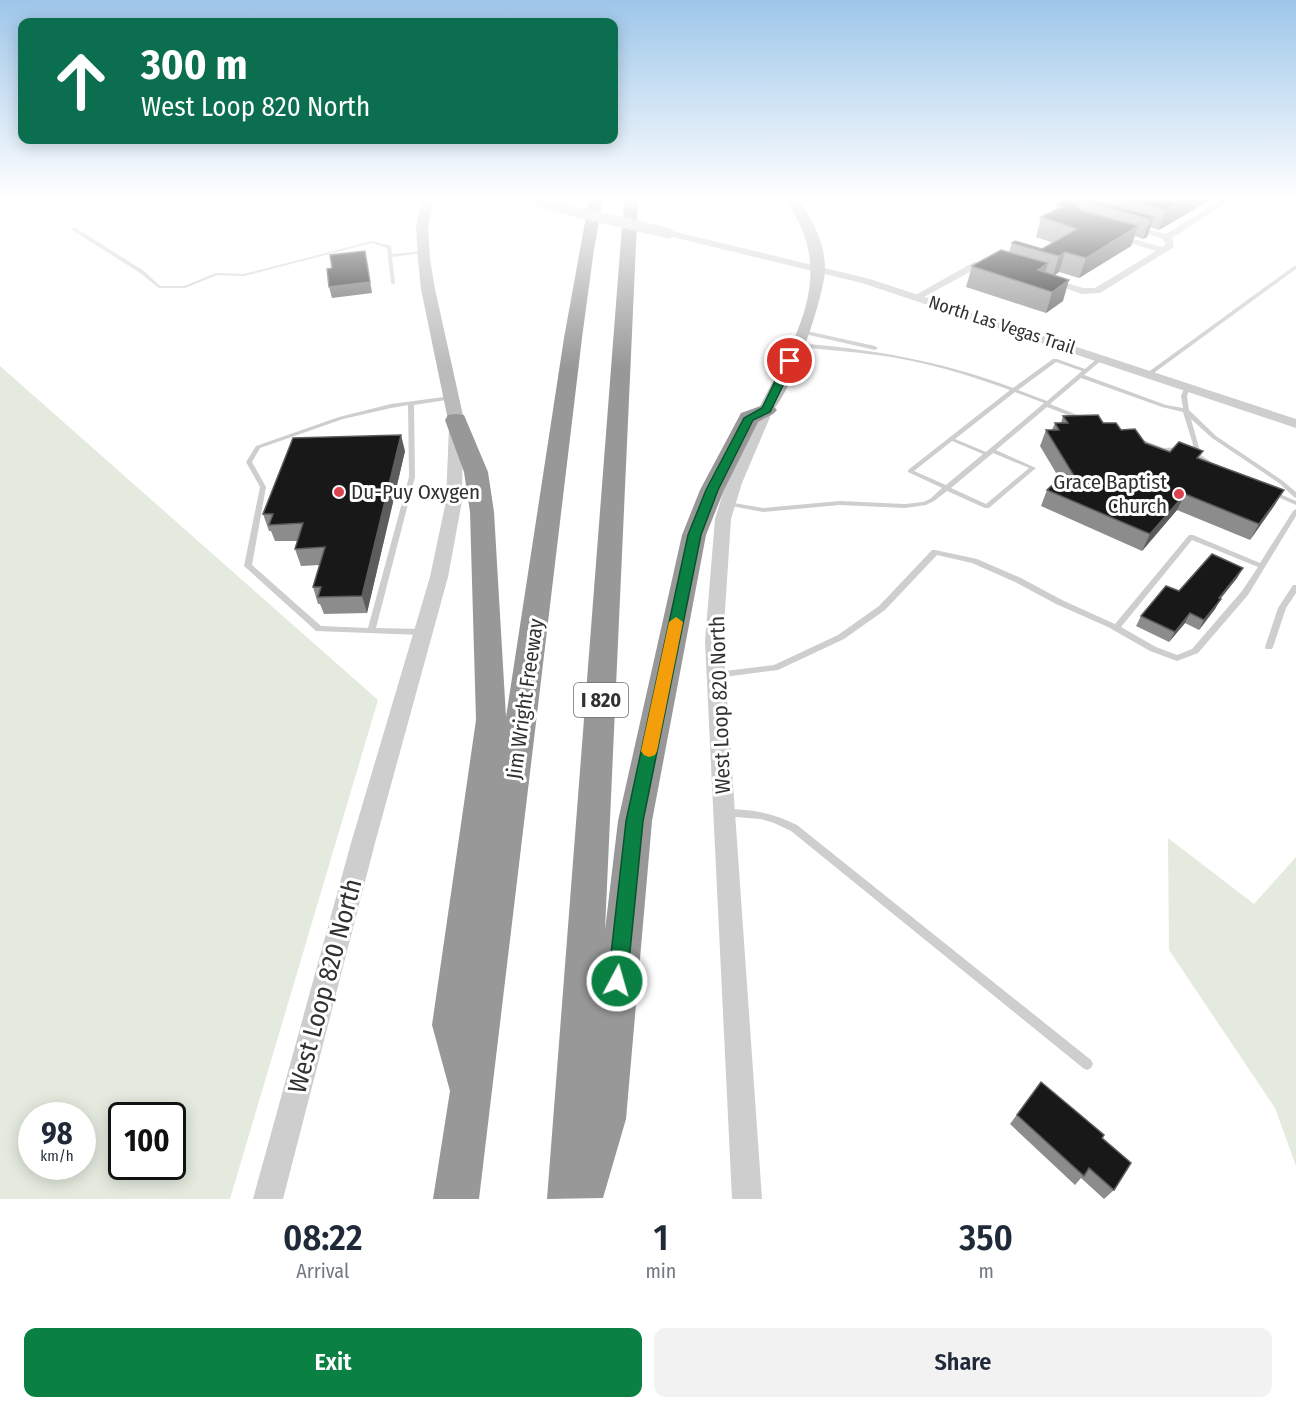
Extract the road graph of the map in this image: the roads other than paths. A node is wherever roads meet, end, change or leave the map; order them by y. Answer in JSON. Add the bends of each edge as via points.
{"nodes":[{"id":1,"x":117,"y":256,"type":"edge"},
{"id":2,"x":318,"y":256,"type":"edge"},
{"id":3,"x":390,"y":256,"type":"edge"},
{"id":4,"x":424,"y":256,"type":"edge"},
{"id":5,"x":585,"y":256,"type":"edge"},
{"id":6,"x":629,"y":256,"type":"edge"},
{"id":7,"x":767,"y":256,"type":"edge"},
{"id":8,"x":816,"y":256,"type":"edge"},
{"id":9,"x":1153,"y":256,"type":"edge"},
{"id":10,"x":1001,"y":266,"type":"edge"},
{"id":11,"x":819,"y":268,"type":"junction"},
{"id":12,"x":1295,"y":269,"type":"edge"},
{"id":13,"x":1043,"y":279,"type":"edge"},
{"id":14,"x":393,"y":283,"type":"dead end"},
{"id":15,"x":917,"y":297,"type":"junction"},
{"id":16,"x":799,"y":339,"type":"junction"},
{"id":17,"x":888,"y":353,"type":"junction"},
{"id":18,"x":1101,"y":358,"type":"junction"},
{"id":19,"x":1086,"y":371,"type":"junction"},
{"id":20,"x":1149,"y":374,"type":"junction"},
{"id":21,"x":1080,"y":376,"type":"junction"},
{"id":22,"x":1187,"y":387,"type":"junction"},
{"id":23,"x":1014,"y":390,"type":"junction"},
{"id":24,"x":411,"y":403,"type":"junction"},
{"id":25,"x":1047,"y":404,"type":"junction"},
{"id":26,"x":453,"y":409,"type":"junction"},
{"id":27,"x":766,"y":410,"type":"junction"},
{"id":28,"x":1186,"y":411,"type":"junction"},
{"id":29,"x":1089,"y":421,"type":"edge"},
{"id":30,"x":1296,"y":424,"type":"edge"},
{"id":31,"x":1131,"y":437,"type":"edge"},
{"id":32,"x":951,"y":439,"type":"junction"},
{"id":33,"x":277,"y":440,"type":"junction"},
{"id":34,"x":299,"y":441,"type":"edge"},
{"id":35,"x":400,"y":441,"type":"edge"},
{"id":36,"x":411,"y":441,"type":"junction"},
{"id":37,"x":989,"y":452,"type":"junction"},
{"id":38,"x":1199,"y":454,"type":"junction"},
{"id":39,"x":1218,"y":469,"type":"edge"},
{"id":40,"x":946,"y":488,"type":"junction"},
{"id":41,"x":1267,"y":490,"type":"edge"},
{"id":42,"x":1296,"y":496,"type":"edge"},
{"id":43,"x":1296,"y":503,"type":"edge"},
{"id":44,"x":728,"y":504,"type":"junction"},
{"id":45,"x":1296,"y":511,"type":"edge"},
{"id":46,"x":1262,"y":566,"type":"junction"},
{"id":47,"x":1296,"y":587,"type":"edge"},
{"id":48,"x":1116,"y":628,"type":"junction"},
{"id":49,"x":371,"y":630,"type":"junction"},
{"id":50,"x":423,"y":632,"type":"junction"},
{"id":51,"x":1269,"y":647,"type":"dead end"},
{"id":52,"x":716,"y":675,"type":"junction"},
{"id":53,"x":724,"y":813,"type":"junction"},
{"id":54,"x":1087,"y":1064,"type":"dead end"},
{"id":55,"x":472,"y":1098,"type":"junction"},
{"id":56,"x":268,"y":1199,"type":"edge"},
{"id":57,"x":456,"y":1199,"type":"edge"},
{"id":58,"x":570,"y":1199,"type":"edge"},
{"id":59,"x":580,"y":1199,"type":"edge"},
{"id":60,"x":747,"y":1199,"type":"edge"}],
"edges":[{"from":1,"to":2,"type":"lane","via":[[159,287],[170,289],[194,285],[216,274],[244,275]]},
{"from":3,"to":14,"type":"lane"},
{"from":4,"to":26,"type":"main road"},
{"from":5,"to":55,"type":"highway","name":"Jim Wright Freeway"},
{"from":6,"to":58,"type":"highway","number":"I 820"},
{"from":7,"to":11,"type":"street","name":"North Las Vegas Trail","bridge":true},
{"from":8,"to":11,"type":"main road","name":"West Loop 820 North"},
{"from":9,"to":13,"type":"street","via":[[1097,291],[1082,291]]},
{"from":10,"to":15,"type":"street","via":[[977,264]]},
{"from":11,"to":15,"type":"street","name":"North Las Vegas Trail"},
{"from":11,"to":16,"type":"main road","name":"West Loop 820 North","via":[[814,304]]},
{"from":12,"to":20,"type":"lane"},
{"from":15,"to":18,"type":"street","name":"North Las Vegas Trail"},
{"from":16,"to":17,"type":"lane"},
{"from":16,"to":17,"type":"lane"},
{"from":16,"to":27,"type":"main road","name":"West Loop 820 North"},
{"from":17,"to":23,"type":"lane","via":[[963,370]]},
{"from":18,"to":19,"type":"lane"},
{"from":18,"to":20,"type":"street","name":"North Las Vegas Trail"},
{"from":19,"to":21,"type":"lane"},
{"from":19,"to":23,"type":"lane","via":[[1054,360]]},
{"from":20,"to":22,"type":"street","name":"North Las Vegas Trail"},
{"from":21,"to":25,"type":"lane"},
{"from":21,"to":28,"type":"lane"},
{"from":22,"to":28,"type":"lane"},
{"from":22,"to":30,"type":"street","name":"North Las Vegas Trail"},
{"from":23,"to":25,"type":"lane"},
{"from":23,"to":32,"type":"lane"},
{"from":24,"to":26,"type":"lane"},
{"from":24,"to":33,"type":"lane","via":[[341,418]]},
{"from":24,"to":36,"type":"lane"},
{"from":25,"to":29,"type":"lane"},
{"from":25,"to":37,"type":"lane"},
{"from":26,"to":50,"type":"street","name":"West Loop 820 North","via":[[454,501]]},
{"from":26,"to":55,"type":"highway","via":[[476,472],[482,512],[491,720],[452,1025]]},
{"from":27,"to":44,"type":"street","name":"West Loop 820 North"},
{"from":27,"to":59,"type":"highway","via":[[749,418],[694,535],[635,821],[604,1119]]},
{"from":28,"to":38,"type":"lane"},
{"from":28,"to":42,"type":"lane","via":[[1214,437]]},
{"from":31,"to":38,"type":"lane","via":[[1163,450],[1185,449]]},
{"from":32,"to":37,"type":"lane"},
{"from":32,"to":40,"type":"lane","via":[[910,471]]},
{"from":33,"to":34,"type":"lane"},
{"from":33,"to":49,"type":"lane","via":[[258,447],[249,462],[263,487],[248,566],[319,629]]},
{"from":35,"to":36,"type":"lane"},
{"from":36,"to":49,"type":"lane","via":[[412,477]]},
{"from":37,"to":40,"type":"lane"},
{"from":37,"to":40,"type":"lane","via":[[1033,468],[987,507]]},
{"from":38,"to":39,"type":"lane"},
{"from":40,"to":44,"type":"lane","via":[[932,500],[916,505],[840,503],[763,510]]},
{"from":41,"to":43,"type":"lane"},
{"from":44,"to":52,"type":"street","name":"West Loop 820 North","via":[[723,519],[714,641]]},
{"from":45,"to":46,"type":"lane"},
{"from":46,"to":48,"type":"lane","via":[[1191,537]]},
{"from":46,"to":48,"type":"lane","via":[[1245,593],[1195,651],[1177,658]]},
{"from":47,"to":51,"type":"lane","via":[[1282,608]]},
{"from":48,"to":52,"type":"lane","via":[[974,561],[935,552],[882,608],[840,637],[775,668]]},
{"from":49,"to":50,"type":"lane"},
{"from":50,"to":56,"type":"street","name":"West Loop 820 North"},
{"from":52,"to":53,"type":"street","name":"West Loop 820 North"},
{"from":53,"to":54,"type":"lane","via":[[760,814],[794,828]]},
{"from":53,"to":60,"type":"street","name":"West Loop 820 North"},
{"from":55,"to":57,"type":"highway","name":"Jim Wright Freeway"}]}
